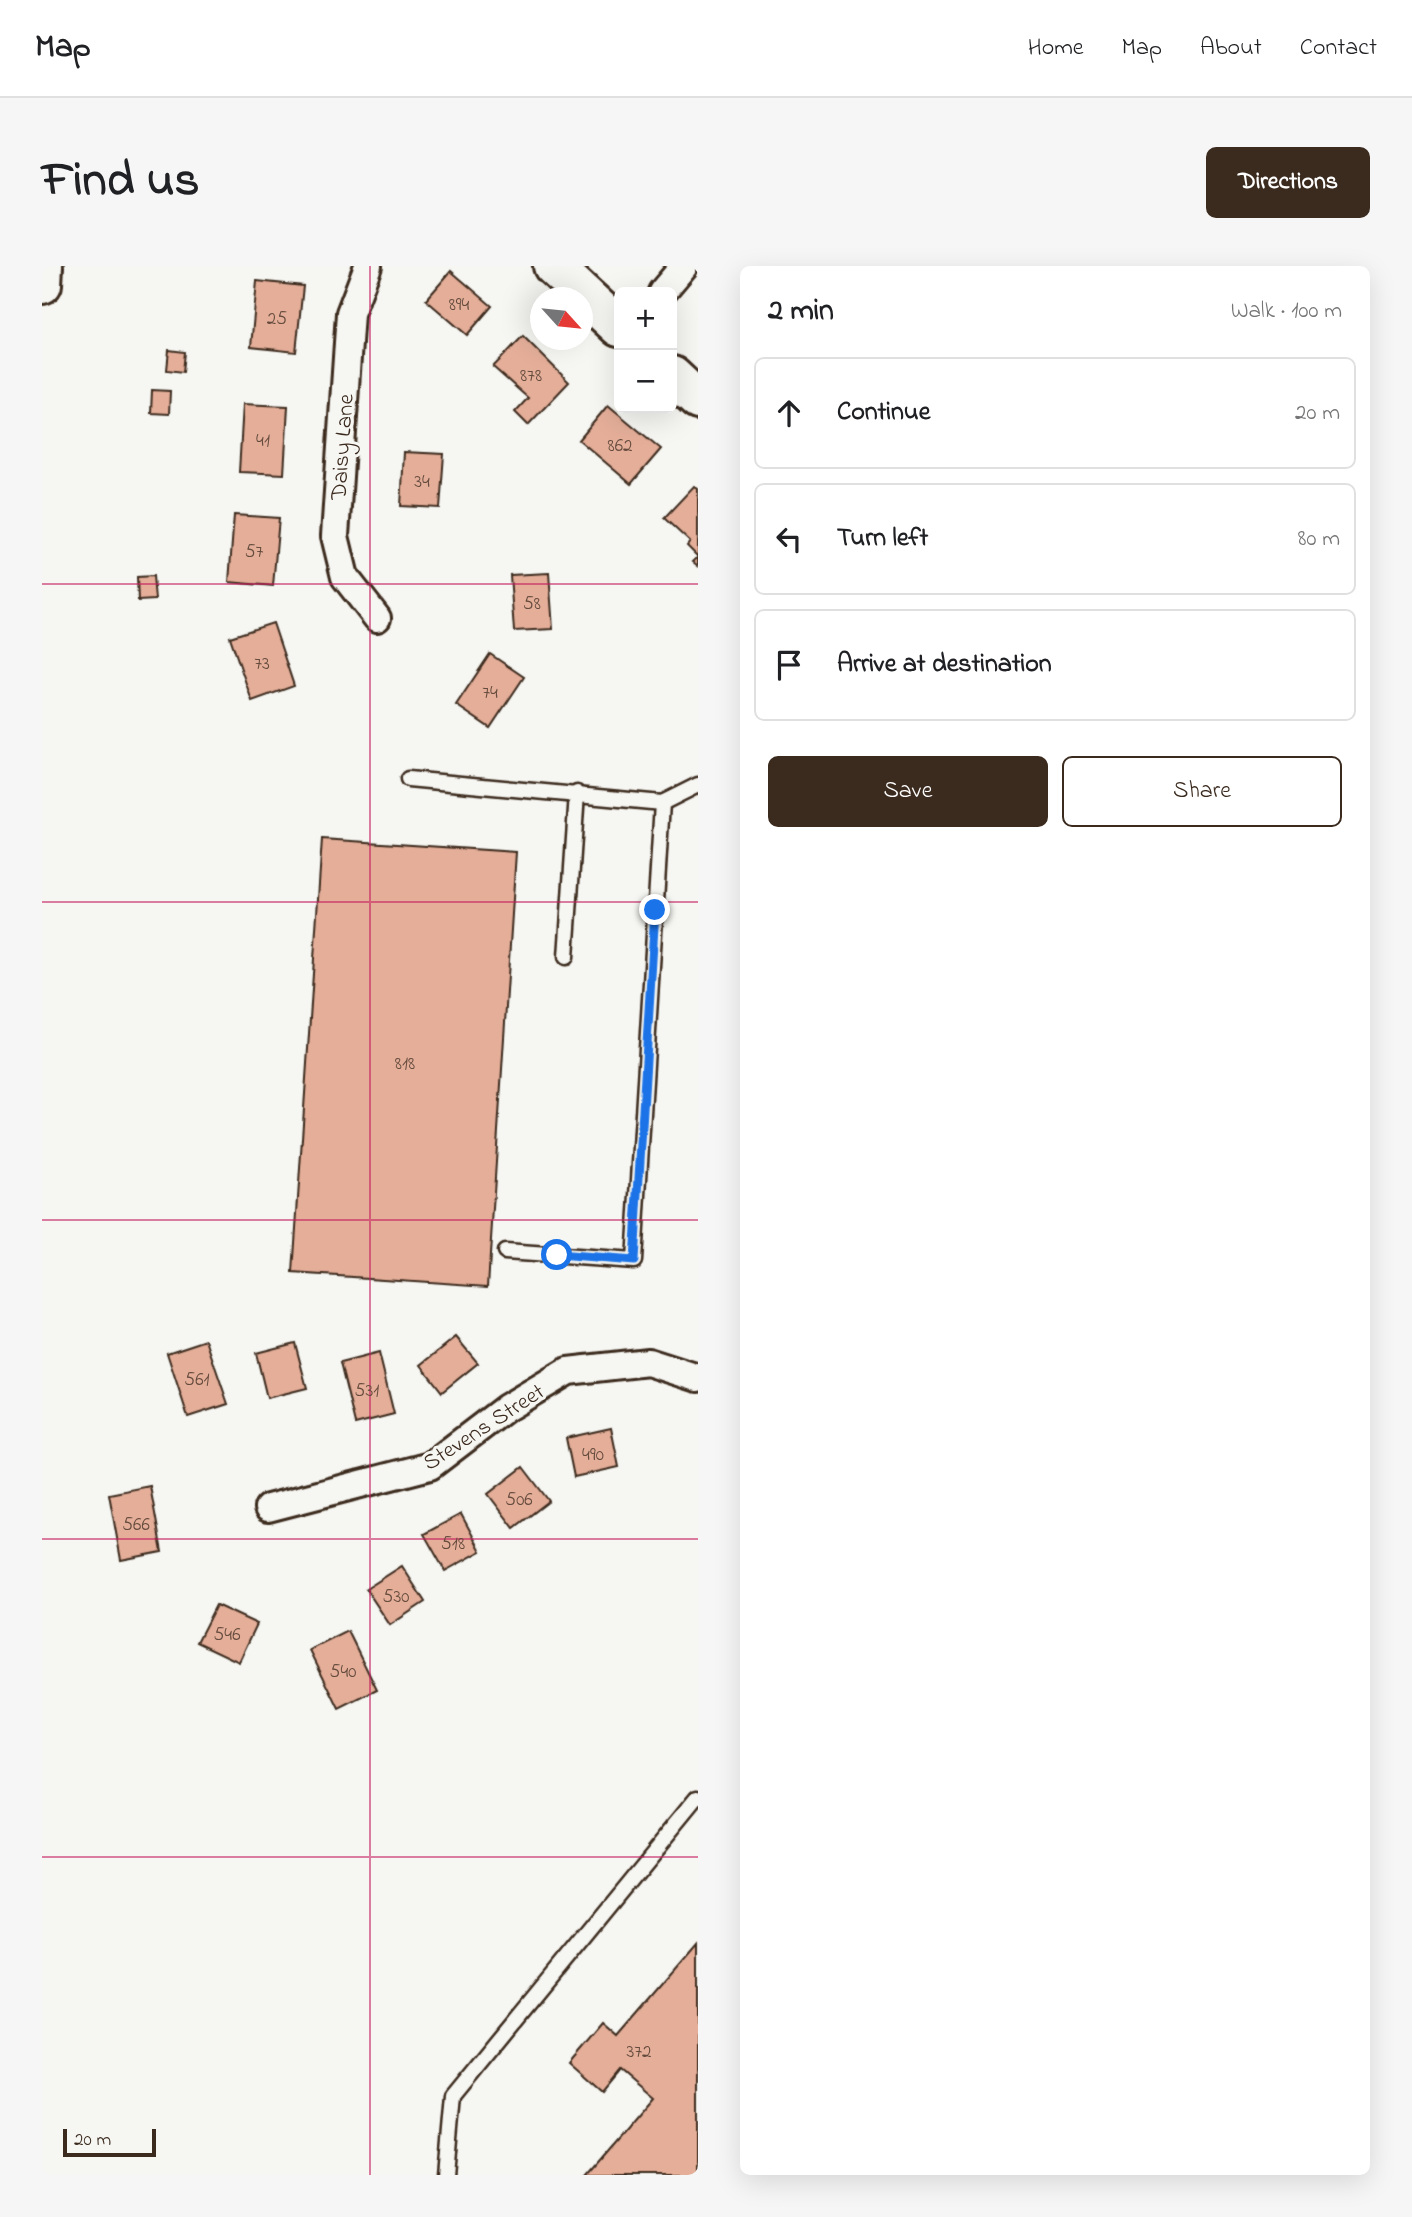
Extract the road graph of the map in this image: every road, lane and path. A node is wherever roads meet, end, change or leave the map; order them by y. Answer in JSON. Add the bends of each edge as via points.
{"nodes":[{"id":1,"x":43,"y":266,"type":"edge"},
{"id":2,"x":368,"y":266,"type":"edge"},
{"id":3,"x":552,"y":266,"type":"edge"},
{"id":4,"x":684,"y":266,"type":"edge"},
{"id":5,"x":42,"y":284,"type":"edge"},
{"id":6,"x":666,"y":287,"type":"edge"},
{"id":7,"x":614,"y":322,"type":"edge"},
{"id":8,"x":677,"y":381,"type":"edge"},
{"id":9,"x":698,"y":400,"type":"edge"},
{"id":10,"x":377,"y":618,"type":"dead end"},
{"id":11,"x":408,"y":779,"type":"dead end"},
{"id":12,"x":698,"y":785,"type":"edge"},
{"id":13,"x":577,"y":793,"type":"junction"},
{"id":14,"x":662,"y":803,"type":"junction"},
{"id":15,"x":566,"y":957,"type":"dead end"},
{"id":16,"x":505,"y":1252,"type":"dead end"},
{"id":17,"x":698,"y":1378,"type":"edge"},
{"id":18,"x":268,"y":1508,"type":"dead end"},
{"id":19,"x":698,"y":1797,"type":"edge"},
{"id":20,"x":446,"y":2175,"type":"edge"}],
"edges":[{"from":1,"to":5,"type":"main road"},
{"from":2,"to":10,"type":"street","name":"Daisy Lane","via":[[350,313],[335,536],[345,577]]},
{"from":3,"to":7,"type":"main road"},
{"from":4,"to":6,"type":"street"},
{"from":8,"to":9,"type":"main road"},
{"from":11,"to":13,"type":"lane"},
{"from":12,"to":14,"type":"lane"},
{"from":13,"to":14,"type":"lane"},
{"from":13,"to":15,"type":"lane"},
{"from":14,"to":16,"type":"lane","via":[[634,1261]]},
{"from":17,"to":18,"type":"street","name":"Stevens Street","via":[[648,1362],[568,1371],[506,1408],[430,1466]]},
{"from":19,"to":20,"type":"lane","via":[[453,2096]]}]}
